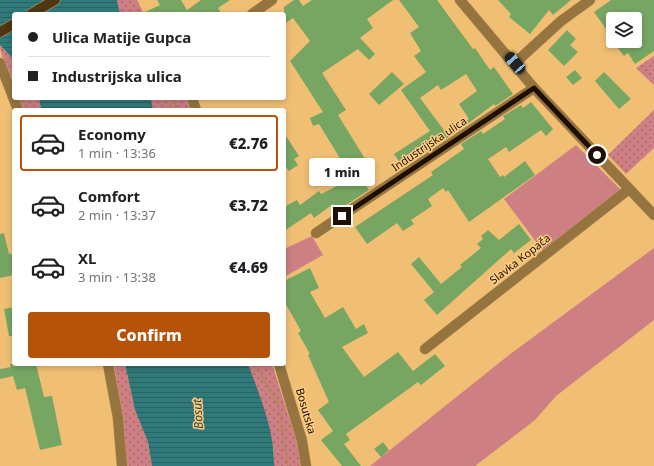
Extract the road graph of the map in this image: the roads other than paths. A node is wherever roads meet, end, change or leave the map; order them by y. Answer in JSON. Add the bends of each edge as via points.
{"nodes":[{"id":1,"x":55,"y":0,"type":"edge"},
{"id":2,"x":272,"y":0,"type":"edge"},
{"id":3,"x":460,"y":0,"type":"edge"},
{"id":4,"x":590,"y":0,"type":"edge"},
{"id":5,"x":34,"y":12,"type":"edge"},
{"id":6,"x":255,"y":12,"type":"edge"},
{"id":7,"x":12,"y":25,"type":"edge"},
{"id":8,"x":0,"y":32,"type":"edge"},
{"id":9,"x":0,"y":63,"type":"edge"},
{"id":10,"x":515,"y":63,"type":"junction"},
{"id":11,"x":534,"y":88,"type":"junction"},
{"id":12,"x":12,"y":94,"type":"edge"},
{"id":13,"x":629,"y":189,"type":"junction"},
{"id":14,"x":654,"y":215,"type":"edge"},
{"id":15,"x":316,"y":233,"type":"dead end"},
{"id":16,"x":425,"y":349,"type":"dead end"},
{"id":17,"x":108,"y":366,"type":"edge"},
{"id":18,"x":280,"y":366,"type":"edge"},
{"id":19,"x":122,"y":466,"type":"edge"},
{"id":20,"x":306,"y":466,"type":"edge"}],
"edges":[{"from":1,"to":5,"type":"main road"},
{"from":2,"to":6,"type":"street"},
{"from":3,"to":10,"type":"street"},
{"from":4,"to":10,"type":"street","via":[[561,21]]},
{"from":7,"to":8,"type":"main road"},
{"from":9,"to":12,"type":"street"},
{"from":10,"to":11,"type":"street"},
{"from":11,"to":13,"type":"street"},
{"from":11,"to":15,"type":"street","name":"Industrijska ulica"},
{"from":13,"to":14,"type":"street"},
{"from":13,"to":16,"type":"street","name":"Slavka Kopača"},
{"from":17,"to":19,"type":"street","via":[[118,418]]},
{"from":18,"to":20,"type":"street","name":"Bosutska","via":[[302,441]]}]}
